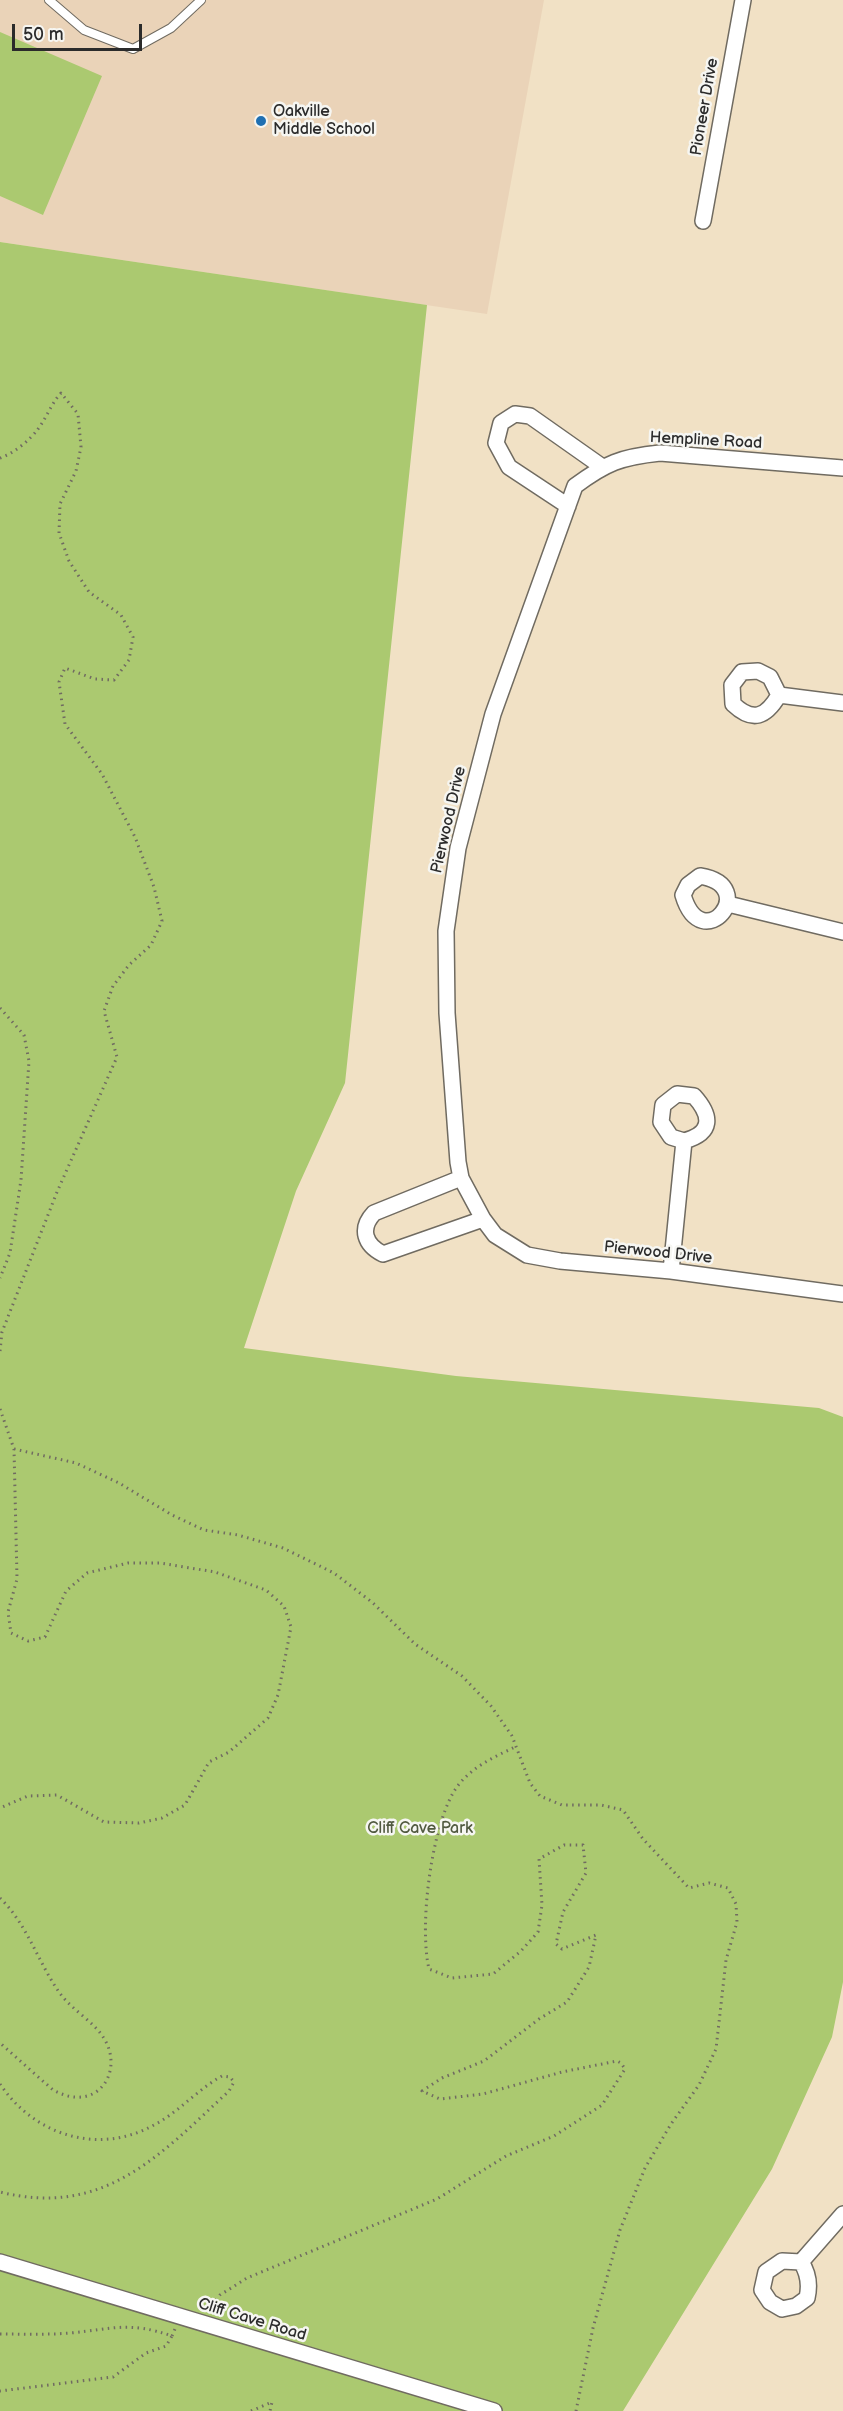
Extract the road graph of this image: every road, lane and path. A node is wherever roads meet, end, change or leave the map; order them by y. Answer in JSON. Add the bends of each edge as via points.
{"nodes":[{"id":1,"x":49,"y":0,"type":"edge"},
{"id":2,"x":201,"y":0,"type":"edge"},
{"id":3,"x":743,"y":0,"type":"edge"},
{"id":4,"x":703,"y":221,"type":"dead end"},
{"id":5,"x":0,"y":459,"type":"edge"},
{"id":6,"x":601,"y":466,"type":"junction"},
{"id":7,"x":843,"y":468,"type":"edge"},
{"id":8,"x":575,"y":486,"type":"joint"},
{"id":9,"x":568,"y":506,"type":"junction"},
{"id":10,"x":779,"y":695,"type":"dead end"},
{"id":11,"x":843,"y":703,"type":"edge"},
{"id":12,"x":728,"y":904,"type":"dead end"},
{"id":13,"x":843,"y":932,"type":"edge"},
{"id":14,"x":0,"y":1008,"type":"edge"},
{"id":15,"x":684,"y":1142,"type":"dead end"},
{"id":16,"x":461,"y":1178,"type":"junction"},
{"id":17,"x":483,"y":1220,"type":"junction"},
{"id":18,"x":671,"y":1271,"type":"junction"},
{"id":19,"x":0,"y":1278,"type":"edge"},
{"id":20,"x":843,"y":1294,"type":"edge"},
{"id":21,"x":0,"y":1351,"type":"edge"},
{"id":22,"x":0,"y":1409,"type":"edge"},
{"id":23,"x":14,"y":1449,"type":"junction"},
{"id":24,"x":515,"y":1747,"type":"junction"},
{"id":25,"x":0,"y":1808,"type":"edge"},
{"id":26,"x":0,"y":1899,"type":"edge"},
{"id":27,"x":0,"y":2043,"type":"edge"},
{"id":28,"x":0,"y":2084,"type":"edge"},
{"id":29,"x":0,"y":2192,"type":"edge"},
{"id":30,"x":843,"y":2214,"type":"edge"},
{"id":31,"x":0,"y":2262,"type":"edge"},
{"id":32,"x":801,"y":2262,"type":"dead end"},
{"id":33,"x":200,"y":2323,"type":"junction"},
{"id":34,"x":0,"y":2334,"type":"edge"},
{"id":35,"x":0,"y":2391,"type":"edge"},
{"id":36,"x":251,"y":2411,"type":"edge"},
{"id":37,"x":270,"y":2411,"type":"edge"},
{"id":38,"x":494,"y":2411,"type":"edge"},
{"id":39,"x":576,"y":2411,"type":"edge"}],
"edges":[{"from":1,"to":2,"type":"lane","via":[[84,30],[133,49],[171,28]]},
{"from":3,"to":4,"type":"street","name":"Pioneer Drive"},
{"from":5,"to":21,"type":"path","via":[[38,429],[61,393],[78,414],[81,447],[76,471],[60,504],[59,533],[69,561],[89,592],[121,615],[133,637],[129,660],[114,680],[95,679],[65,668],[59,682],[65,724],[102,774],[135,837],[162,921],[151,945],[113,986],[104,1011],[117,1057],[57,1192],[2,1332]]},
{"from":6,"to":7,"type":"street","name":"Hempline Road","via":[[630,456],[660,453]]},
{"from":6,"to":8,"type":"street","name":"Hempline Road"},
{"from":6,"to":9,"type":"street","via":[[530,416],[515,414],[501,423],[496,443],[509,467]]},
{"from":8,"to":9,"type":"street","name":"Pierwood Drive"},
{"from":9,"to":16,"type":"street","name":"Pierwood Drive","via":[[493,714],[458,848],[446,931],[447,1013]]},
{"from":10,"to":11,"type":"street"},
{"from":12,"to":13,"type":"street"},
{"from":14,"to":19,"type":"path","via":[[24,1035],[29,1061],[21,1180],[10,1253]]},
{"from":15,"to":18,"type":"street"},
{"from":16,"to":17,"type":"street","name":"Pierwood Drive"},
{"from":16,"to":17,"type":"street","via":[[374,1213],[364,1230],[367,1240],[383,1254]]},
{"from":17,"to":18,"type":"street","name":"Pierwood Drive","via":[[495,1235],[527,1255]]},
{"from":18,"to":20,"type":"street","name":"Pierwood Drive"},
{"from":22,"to":23,"type":"path"},
{"from":23,"to":24,"type":"path","via":[[76,1463],[204,1530],[284,1548],[334,1573],[373,1603],[415,1644],[462,1676],[491,1706]]},
{"from":23,"to":25,"type":"path","via":[[17,1580],[8,1612],[11,1633],[28,1641],[45,1637],[66,1591],[87,1573],[128,1563],[160,1563],[215,1572],[266,1590],[284,1606],[291,1627],[278,1695],[268,1718],[229,1752],[209,1762],[185,1805],[162,1818],[139,1824],[104,1822],[57,1795],[28,1796]]},
{"from":24,"to":33,"type":"path","via":[[480,1763],[453,1792],[434,1844],[424,1949],[429,1969],[452,1978],[493,1974],[521,1950],[538,1932],[542,1905],[539,1859],[564,1845],[583,1845],[586,1873],[563,1912],[556,1944],[562,1949],[596,1935],[589,1967],[567,2002],[484,2061],[422,2091],[440,2099],[483,2094],[610,2062],[621,2063],[625,2069],[621,2077],[602,2105],[554,2136],[506,2156],[437,2199],[248,2278],[220,2295]]},
{"from":24,"to":39,"type":"path","via":[[540,1796],[562,1805],[601,1805],[623,1810],[689,1888],[709,1883],[728,1888],[736,1905],[737,1922],[726,1960],[716,2049],[699,2085],[645,2168],[620,2230],[593,2328]]},
{"from":26,"to":27,"type":"path","via":[[22,1926],[60,1994],[106,2042],[112,2066],[103,2086],[93,2094],[63,2095]]},
{"from":28,"to":29,"type":"path","via":[[15,2104],[37,2122],[74,2136],[104,2140],[155,2125],[222,2076],[234,2082],[229,2091],[150,2163],[108,2186],[42,2198]]},
{"from":30,"to":32,"type":"street"},
{"from":31,"to":33,"type":"street","name":"Cliff Cave Road"},
{"from":33,"to":38,"type":"street","name":"Cliff Cave Road"},
{"from":34,"to":35,"type":"path","via":[[70,2333],[120,2326],[172,2336],[166,2346],[146,2353],[113,2376]]},
{"from":36,"to":37,"type":"path","via":[[272,2402]]}]}
